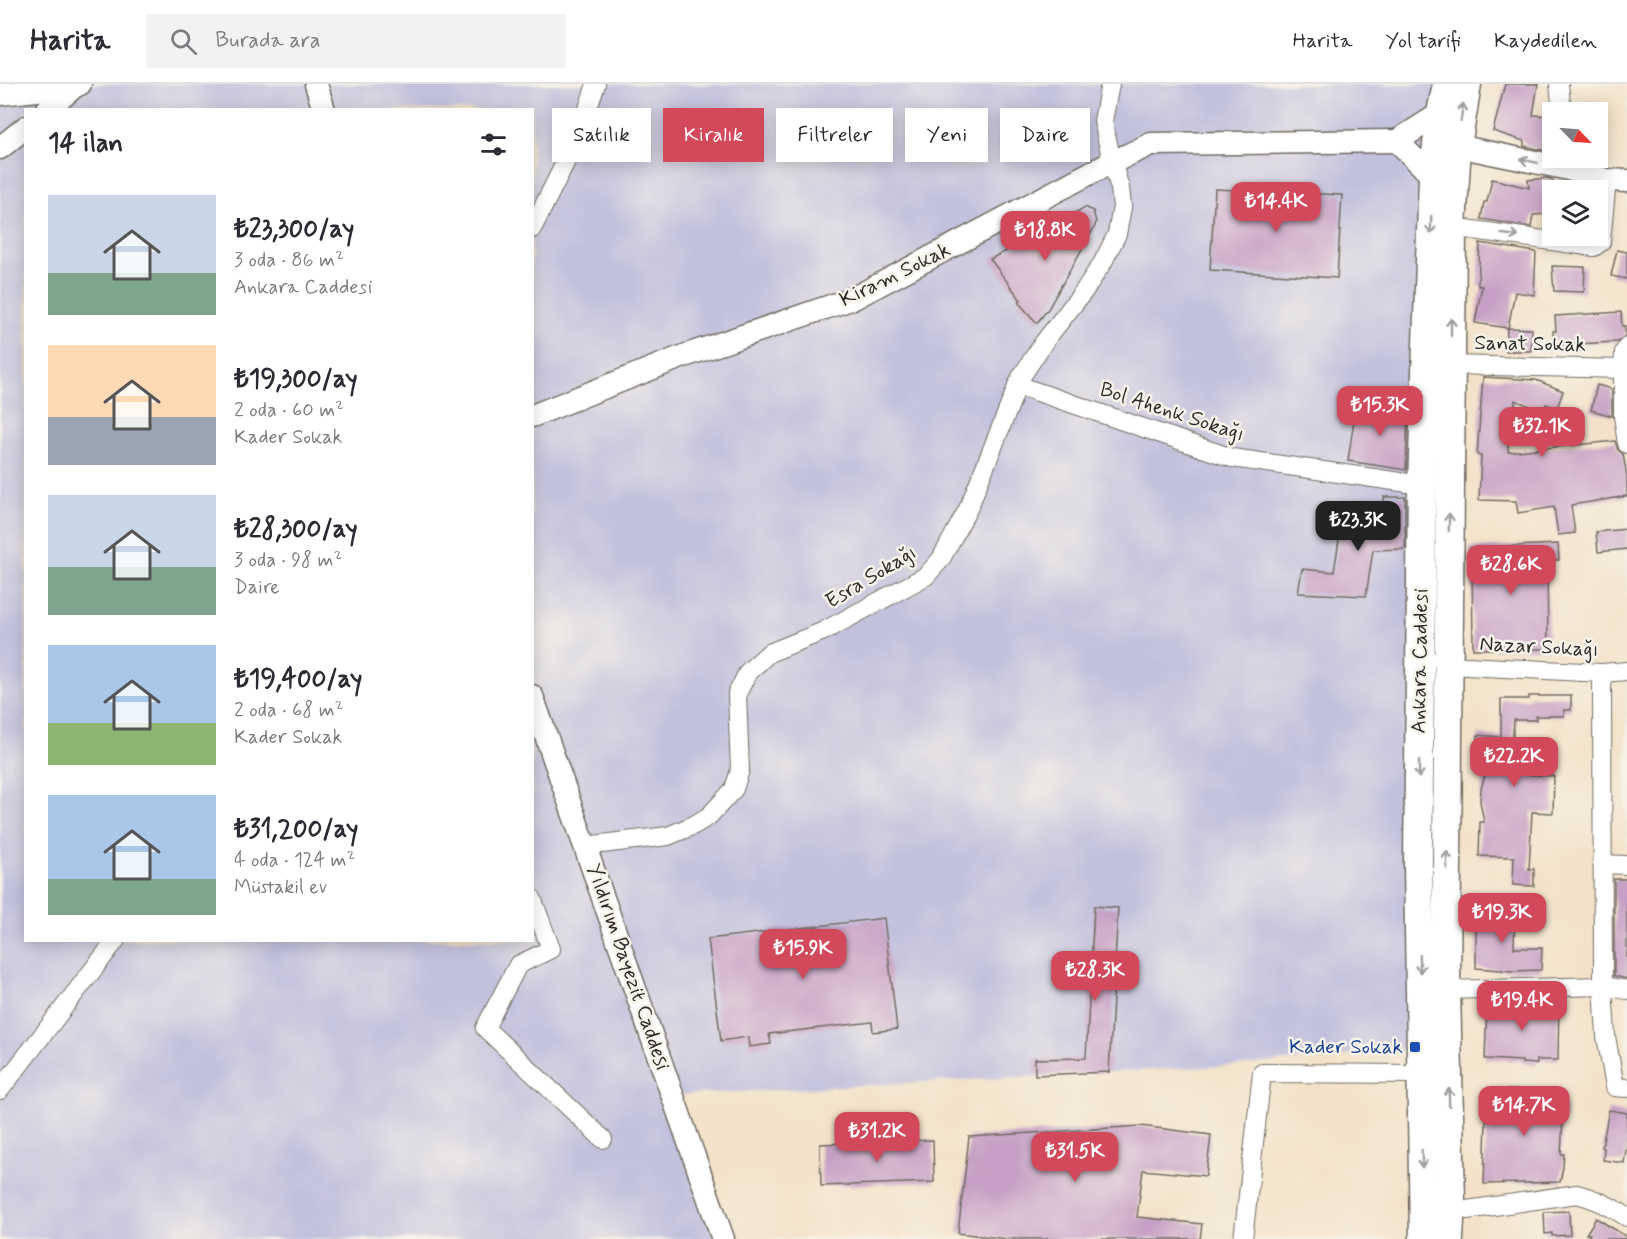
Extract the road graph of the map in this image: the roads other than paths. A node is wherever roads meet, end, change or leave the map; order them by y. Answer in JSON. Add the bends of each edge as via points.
{"nodes":[{"id":1,"x":316,"y":84,"type":"edge"},
{"id":2,"x":596,"y":84,"type":"edge"},
{"id":3,"x":1110,"y":84,"type":"edge"},
{"id":4,"x":1447,"y":84,"type":"edge"},
{"id":5,"x":1467,"y":84,"type":"edge"},
{"id":6,"x":1559,"y":84,"type":"edge"},
{"id":7,"x":77,"y":85,"type":"edge"},
{"id":8,"x":0,"y":94,"type":"edge"},
{"id":9,"x":1561,"y":102,"type":"edge"},
{"id":10,"x":48,"y":108,"type":"edge"},
{"id":11,"x":323,"y":108,"type":"edge"},
{"id":12,"x":1441,"y":113,"type":"junction"},
{"id":13,"x":24,"y":129,"type":"edge"},
{"id":14,"x":1396,"y":141,"type":"junction"},
{"id":15,"x":1457,"y":146,"type":"junction"},
{"id":16,"x":0,"y":148,"type":"edge"},
{"id":17,"x":1542,"y":160,"type":"edge"},
{"id":18,"x":1112,"y":162,"type":"junction"},
{"id":19,"x":1580,"y":168,"type":"edge"},
{"id":20,"x":1433,"y":177,"type":"junction"},
{"id":21,"x":1617,"y":180,"type":"edge"},
{"id":22,"x":534,"y":225,"type":"edge"},
{"id":23,"x":1452,"y":227,"type":"junction"},
{"id":24,"x":1627,"y":347,"type":"edge"},
{"id":25,"x":1451,"y":364,"type":"junction"},
{"id":26,"x":1623,"y":369,"type":"junction"},
{"id":27,"x":1017,"y":385,"type":"junction"},
{"id":28,"x":534,"y":415,"type":"edge"},
{"id":29,"x":1627,"y":444,"type":"edge"},
{"id":30,"x":1422,"y":485,"type":"junction"},
{"id":31,"x":1420,"y":647,"type":"junction"},
{"id":32,"x":1449,"y":665,"type":"junction"},
{"id":33,"x":1627,"y":671,"type":"edge"},
{"id":34,"x":1602,"y":673,"type":"junction"},
{"id":35,"x":534,"y":702,"type":"edge"},
{"id":36,"x":585,"y":846,"type":"junction"},
{"id":37,"x":1602,"y":864,"type":"junction"},
{"id":38,"x":1627,"y":865,"type":"edge"},
{"id":39,"x":534,"y":903,"type":"edge"},
{"id":40,"x":114,"y":942,"type":"edge"},
{"id":41,"x":1603,"y":986,"type":"junction"},
{"id":42,"x":1446,"y":990,"type":"junction"},
{"id":43,"x":1627,"y":990,"type":"edge"},
{"id":44,"x":1421,"y":1074,"type":"junction"},
{"id":45,"x":1627,"y":1088,"type":"edge"},
{"id":46,"x":0,"y":1090,"type":"edge"},
{"id":47,"x":603,"y":1140,"type":"dead end"},
{"id":48,"x":1467,"y":1210,"type":"dead end"},
{"id":49,"x":1627,"y":1217,"type":"edge"},
{"id":50,"x":723,"y":1239,"type":"edge"},
{"id":51,"x":1243,"y":1239,"type":"edge"},
{"id":52,"x":1424,"y":1239,"type":"edge"},
{"id":53,"x":1449,"y":1239,"type":"edge"}],
"edges":[{"from":1,"to":11,"type":"street"},
{"from":2,"to":22,"type":"street","via":[[580,133]]},
{"from":3,"to":18,"type":"street","name":"Esra Sokağı","via":[[1103,121]]},
{"from":4,"to":12,"type":"main road","name":"Ankara Caddesi"},
{"from":15,"to":5,"type":"main road","name":"Ankara Caddesi","one_way":true},
{"from":6,"to":9,"type":"street"},
{"from":7,"to":8,"type":"street"},
{"from":7,"to":10,"type":"street"},
{"from":12,"to":14,"type":"street"},
{"from":12,"to":20,"type":"main road","name":"Ankara Caddesi"},
{"from":13,"to":16,"type":"street"},
{"from":14,"to":18,"type":"street","name":"Kiram Sokak","via":[[1151,144]]},
{"from":14,"to":20,"type":"street"},
{"from":17,"to":15,"type":"street","one_way":true},
{"from":15,"to":23,"type":"main road","name":"Ankara Caddesi"},
{"from":18,"to":27,"type":"street","name":"Esra Sokağı","via":[[1122,207],[1116,234],[1084,291]]},
{"from":18,"to":28,"type":"street","name":"Kiram Sokak","via":[[854,298],[681,357]]},
{"from":19,"to":21,"type":"street"},
{"from":20,"to":30,"type":"main road","name":"Ankara Caddesi","one_way":true},
{"from":23,"to":21,"type":"street","one_way":true,"via":[[1594,247],[1600,242]]},
{"from":25,"to":23,"type":"main road","name":"Ankara Caddesi","one_way":true},
{"from":24,"to":26,"type":"street"},
{"from":25,"to":26,"type":"street","name":"Sanat Sokak"},
{"from":32,"to":25,"type":"main road","name":"Ankara Caddesi","one_way":true},
{"from":26,"to":29,"type":"street"},
{"from":27,"to":30,"type":"street","name":"Bol Ahenk Sokağı","via":[[1232,458]]},
{"from":27,"to":36,"type":"street","name":"Esra Sokağı","via":[[968,509],[941,559],[926,576],[824,631],[769,653],[748,672],[737,694],[740,770],[734,789],[725,800],[709,816],[668,836]]},
{"from":30,"to":31,"type":"main road","name":"Ankara Caddesi"},
{"from":31,"to":32,"type":"street"},
{"from":31,"to":44,"type":"main road","name":"Ankara Caddesi","one_way":true},
{"from":32,"to":34,"type":"street","name":"Nazar Sokağı"},
{"from":42,"to":32,"type":"main road","name":"Ankara Caddesi","one_way":true},
{"from":33,"to":34,"type":"street","name":"Nazar Sokağı"},
{"from":34,"to":37,"type":"street"},
{"from":35,"to":36,"type":"street","name":"Yıldırım Bayezit Caddesi"},
{"from":36,"to":50,"type":"street","name":"Yıldırım Bayezit Caddesi"},
{"from":37,"to":38,"type":"street"},
{"from":37,"to":41,"type":"street"},
{"from":39,"to":47,"type":"street","via":[[551,949],[518,966],[485,1028]]},
{"from":40,"to":46,"type":"street"},
{"from":41,"to":42,"type":"street"},
{"from":41,"to":43,"type":"street"},
{"from":41,"to":45,"type":"street","via":[[1615,1087]]},
{"from":53,"to":42,"type":"main road","name":"Ankara Caddesi","one_way":true},
{"from":44,"to":51,"type":"street","via":[[1262,1073]]},
{"from":44,"to":52,"type":"main road","name":"Ankara Caddesi","one_way":true},
{"from":48,"to":49,"type":"street","via":[[1577,1194],[1595,1198]]}]}
